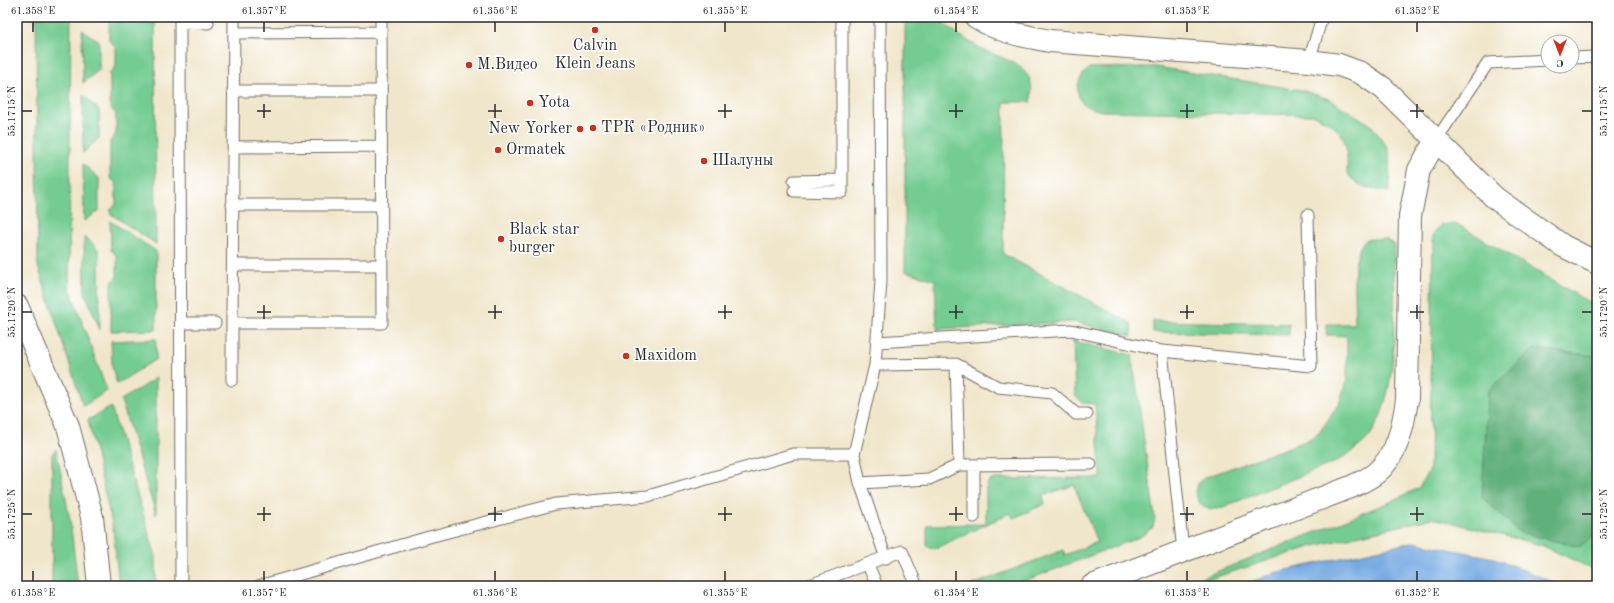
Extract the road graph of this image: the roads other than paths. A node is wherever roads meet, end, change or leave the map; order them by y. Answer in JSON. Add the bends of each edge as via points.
{"nodes":[{"id":1,"x":234,"y":17,"type":"edge"},
{"id":2,"x":381,"y":17,"type":"edge"},
{"id":3,"x":842,"y":17,"type":"edge"},
{"id":4,"x":880,"y":17,"type":"edge"},
{"id":5,"x":976,"y":17,"type":"edge"},
{"id":6,"x":1322,"y":17,"type":"edge"},
{"id":7,"x":180,"y":20,"type":"edge"},
{"id":8,"x":208,"y":23,"type":"dead end"},
{"id":9,"x":381,"y":32,"type":"junction"},
{"id":10,"x":234,"y":33,"type":"junction"},
{"id":11,"x":1597,"y":57,"type":"edge"},
{"id":12,"x":1580,"y":58,"type":"edge"},
{"id":13,"x":1540,"y":60,"type":"edge"},
{"id":14,"x":1309,"y":61,"type":"junction"},
{"id":15,"x":233,"y":91,"type":"junction"},
{"id":16,"x":381,"y":91,"type":"junction"},
{"id":17,"x":1436,"y":140,"type":"junction"},
{"id":18,"x":381,"y":146,"type":"junction"},
{"id":19,"x":233,"y":147,"type":"junction"},
{"id":20,"x":794,"y":186,"type":"dead end"},
{"id":21,"x":232,"y":205,"type":"junction"},
{"id":22,"x":381,"y":205,"type":"junction"},
{"id":23,"x":1308,"y":214,"type":"dead end"},
{"id":24,"x":1597,"y":263,"type":"edge"},
{"id":25,"x":233,"y":265,"type":"junction"},
{"id":26,"x":382,"y":265,"type":"junction"},
{"id":27,"x":17,"y":306,"type":"edge"},
{"id":28,"x":181,"y":323,"type":"junction"},
{"id":29,"x":215,"y":323,"type":"dead end"},
{"id":30,"x":232,"y":323,"type":"junction"},
{"id":31,"x":877,"y":342,"type":"junction"},
{"id":32,"x":1162,"y":351,"type":"junction"},
{"id":33,"x":956,"y":364,"type":"junction"},
{"id":34,"x":875,"y":365,"type":"junction"},
{"id":35,"x":232,"y":380,"type":"dead end"},
{"id":36,"x":1087,"y":414,"type":"dead end"},
{"id":37,"x":854,"y":454,"type":"junction"},
{"id":38,"x":1091,"y":464,"type":"dead end"},
{"id":39,"x":959,"y":465,"type":"junction"},
{"id":40,"x":974,"y":465,"type":"junction"},
{"id":41,"x":860,"y":483,"type":"junction"},
{"id":42,"x":974,"y":517,"type":"dead end"},
{"id":43,"x":1183,"y":551,"type":"junction"},
{"id":44,"x":886,"y":558,"type":"junction"},
{"id":45,"x":868,"y":565,"type":"junction"},
{"id":46,"x":99,"y":586,"type":"edge"},
{"id":47,"x":181,"y":586,"type":"edge"},
{"id":48,"x":259,"y":586,"type":"edge"},
{"id":49,"x":807,"y":586,"type":"edge"},
{"id":50,"x":877,"y":586,"type":"edge"},
{"id":51,"x":917,"y":586,"type":"edge"},
{"id":52,"x":1092,"y":586,"type":"edge"}],
"edges":[{"from":1,"to":10,"type":"lane"},
{"from":2,"to":9,"type":"lane"},
{"from":3,"to":20,"type":"lane","via":[[842,192]]},
{"from":4,"to":31,"type":"lane","via":[[881,281]]},
{"from":5,"to":14,"type":"street","via":[[992,27],[1018,36],[1050,41]]},
{"from":6,"to":14,"type":"lane"},
{"from":7,"to":8,"type":"lane"},
{"from":7,"to":28,"type":"lane"},
{"from":9,"to":10,"type":"lane"},
{"from":9,"to":16,"type":"lane"},
{"from":10,"to":15,"type":"lane"},
{"from":11,"to":12,"type":"lane"},
{"from":13,"to":17,"type":"lane","via":[[1488,63]]},
{"from":14,"to":17,"type":"street","via":[[1339,65],[1361,74],[1383,88]]},
{"from":15,"to":16,"type":"lane"},
{"from":15,"to":19,"type":"lane"},
{"from":16,"to":18,"type":"lane"},
{"from":17,"to":24,"type":"street","via":[[1495,198],[1563,246]]},
{"from":17,"to":43,"type":"street","via":[[1419,170],[1410,216],[1407,400],[1403,427],[1392,454],[1376,473],[1351,487]]},
{"from":18,"to":19,"type":"lane"},
{"from":18,"to":22,"type":"lane"},
{"from":19,"to":21,"type":"lane"},
{"from":21,"to":22,"type":"lane"},
{"from":21,"to":25,"type":"lane"},
{"from":22,"to":26,"type":"lane"},
{"from":23,"to":32,"type":"lane","via":[[1311,366]]},
{"from":25,"to":26,"type":"lane"},
{"from":25,"to":30,"type":"lane"},
{"from":26,"to":30,"type":"lane","via":[[382,323]]},
{"from":27,"to":46,"type":"street","via":[[68,426],[92,517]]},
{"from":28,"to":29,"type":"lane"},
{"from":28,"to":47,"type":"lane"},
{"from":30,"to":35,"type":"lane"},
{"from":31,"to":32,"type":"lane","via":[[1071,330]]},
{"from":31,"to":34,"type":"lane"},
{"from":32,"to":43,"type":"lane"},
{"from":33,"to":34,"type":"lane"},
{"from":33,"to":36,"type":"lane","via":[[998,387],[1052,393],[1076,414]]},
{"from":33,"to":39,"type":"lane"},
{"from":34,"to":37,"type":"lane"},
{"from":37,"to":41,"type":"lane"},
{"from":37,"to":48,"type":"lane","via":[[793,454],[648,496],[556,504]]},
{"from":38,"to":40,"type":"lane"},
{"from":39,"to":40,"type":"lane"},
{"from":39,"to":41,"type":"lane","via":[[929,478]]},
{"from":40,"to":42,"type":"lane"},
{"from":41,"to":44,"type":"lane"},
{"from":43,"to":52,"type":"street"},
{"from":44,"to":45,"type":"lane"},
{"from":44,"to":51,"type":"lane","via":[[902,551]]},
{"from":45,"to":49,"type":"lane"},
{"from":45,"to":50,"type":"lane"}]}
